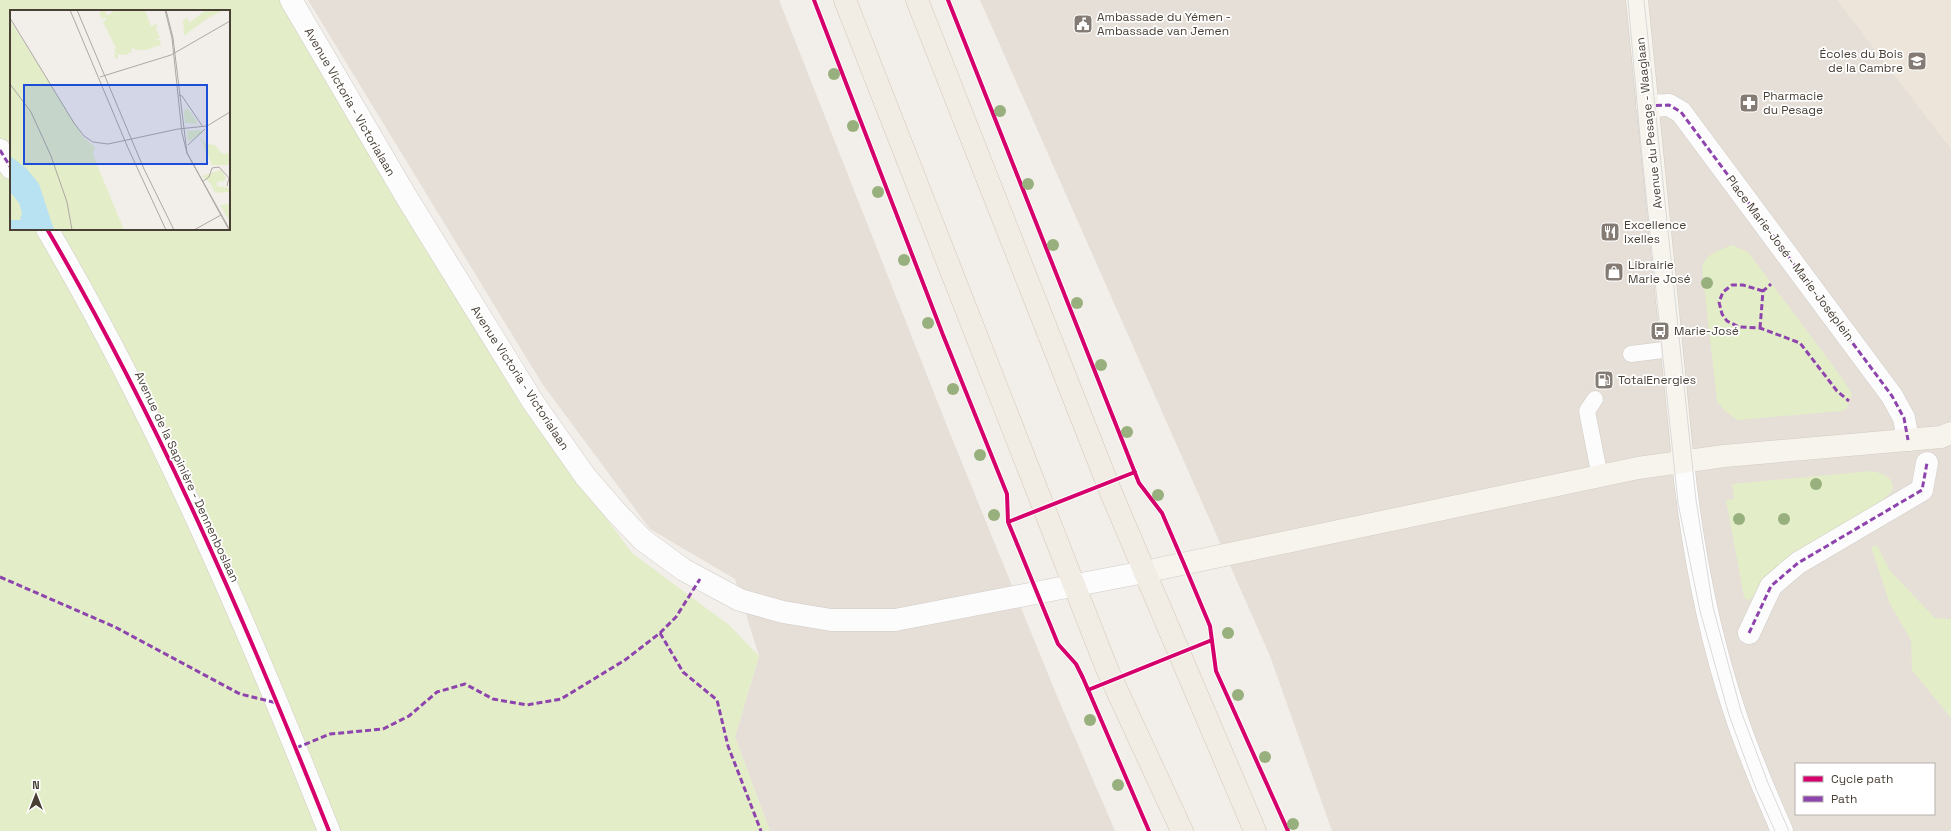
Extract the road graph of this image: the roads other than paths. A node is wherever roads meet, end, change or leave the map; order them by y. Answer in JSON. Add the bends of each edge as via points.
{"nodes":[{"id":1,"x":291,"y":0,"type":"edge"},
{"id":2,"x":844,"y":0,"type":"edge"},
{"id":3,"x":917,"y":0,"type":"edge"},
{"id":4,"x":1636,"y":0,"type":"edge"},
{"id":5,"x":1647,"y":106,"type":"junction"},
{"id":6,"x":0,"y":150,"type":"edge"},
{"id":7,"x":10,"y":166,"type":"edge"},
{"id":8,"x":48,"y":230,"type":"edge"},
{"id":9,"x":1671,"y":349,"type":"junction"},
{"id":10,"x":1631,"y":354,"type":"dead end"},
{"id":11,"x":1595,"y":399,"type":"dead end"},
{"id":12,"x":1951,"y":433,"type":"edge"},
{"id":13,"x":1908,"y":440,"type":"junction"},
{"id":14,"x":1683,"y":462,"type":"junction"},
{"id":15,"x":1927,"y":463,"type":"dead end"},
{"id":16,"x":1600,"y":477,"type":"junction"},
{"id":17,"x":1144,"y":572,"type":"junction"},
{"id":18,"x":1073,"y":585,"type":"junction"},
{"id":19,"x":1749,"y":633,"type":"dead end"},
{"id":20,"x":329,"y":831,"type":"edge"},
{"id":21,"x":1182,"y":831,"type":"edge"},
{"id":22,"x":1255,"y":831,"type":"edge"},
{"id":23,"x":1782,"y":831,"type":"edge"}],
"edges":[{"from":1,"to":18,"type":"street","name":"Avenue Victoria - Victorialaan","via":[[407,198],[533,402],[585,476],[643,540],[684,570],[740,600],[783,612],[831,620],[895,620]]},
{"from":2,"to":18,"type":"main road"},
{"from":3,"to":17,"type":"main road"},
{"from":4,"to":5,"type":"street","name":"Avenue du Pesage - Waaglaan"},
{"from":5,"to":9,"type":"street","name":"Avenue du Pesage - Waaglaan"},
{"from":5,"to":13,"type":"street","name":"Place Marie-José - Marie-Joséplein","via":[[1669,105],[1681,112],[1892,396],[1904,418]]},
{"from":6,"to":7,"type":"street"},
{"from":8,"to":20,"type":"street","name":"Avenue de la Sapinière - Dennenboslaan","via":[[135,389],[207,540]]},
{"from":9,"to":10,"type":"lane"},
{"from":9,"to":14,"type":"street","name":"Avenue du Pesage - Waaglaan"},
{"from":11,"to":16,"type":"lane","via":[[1587,411]]},
{"from":12,"to":13,"type":"street","via":[[1941,437]]},
{"from":13,"to":14,"type":"street"},
{"from":14,"to":16,"type":"street","via":[[1638,468]]},
{"from":14,"to":23,"type":"street","via":[[1707,609],[1735,713]]},
{"from":15,"to":19,"type":"street","via":[[1922,490],[1798,563],[1771,586]]},
{"from":16,"to":17,"type":"street"},
{"from":17,"to":18,"type":"street","name":"Avenue Victoria - Victorialaan"},
{"from":17,"to":22,"type":"main road"},
{"from":18,"to":21,"type":"main road","via":[[1107,669]]}]}
